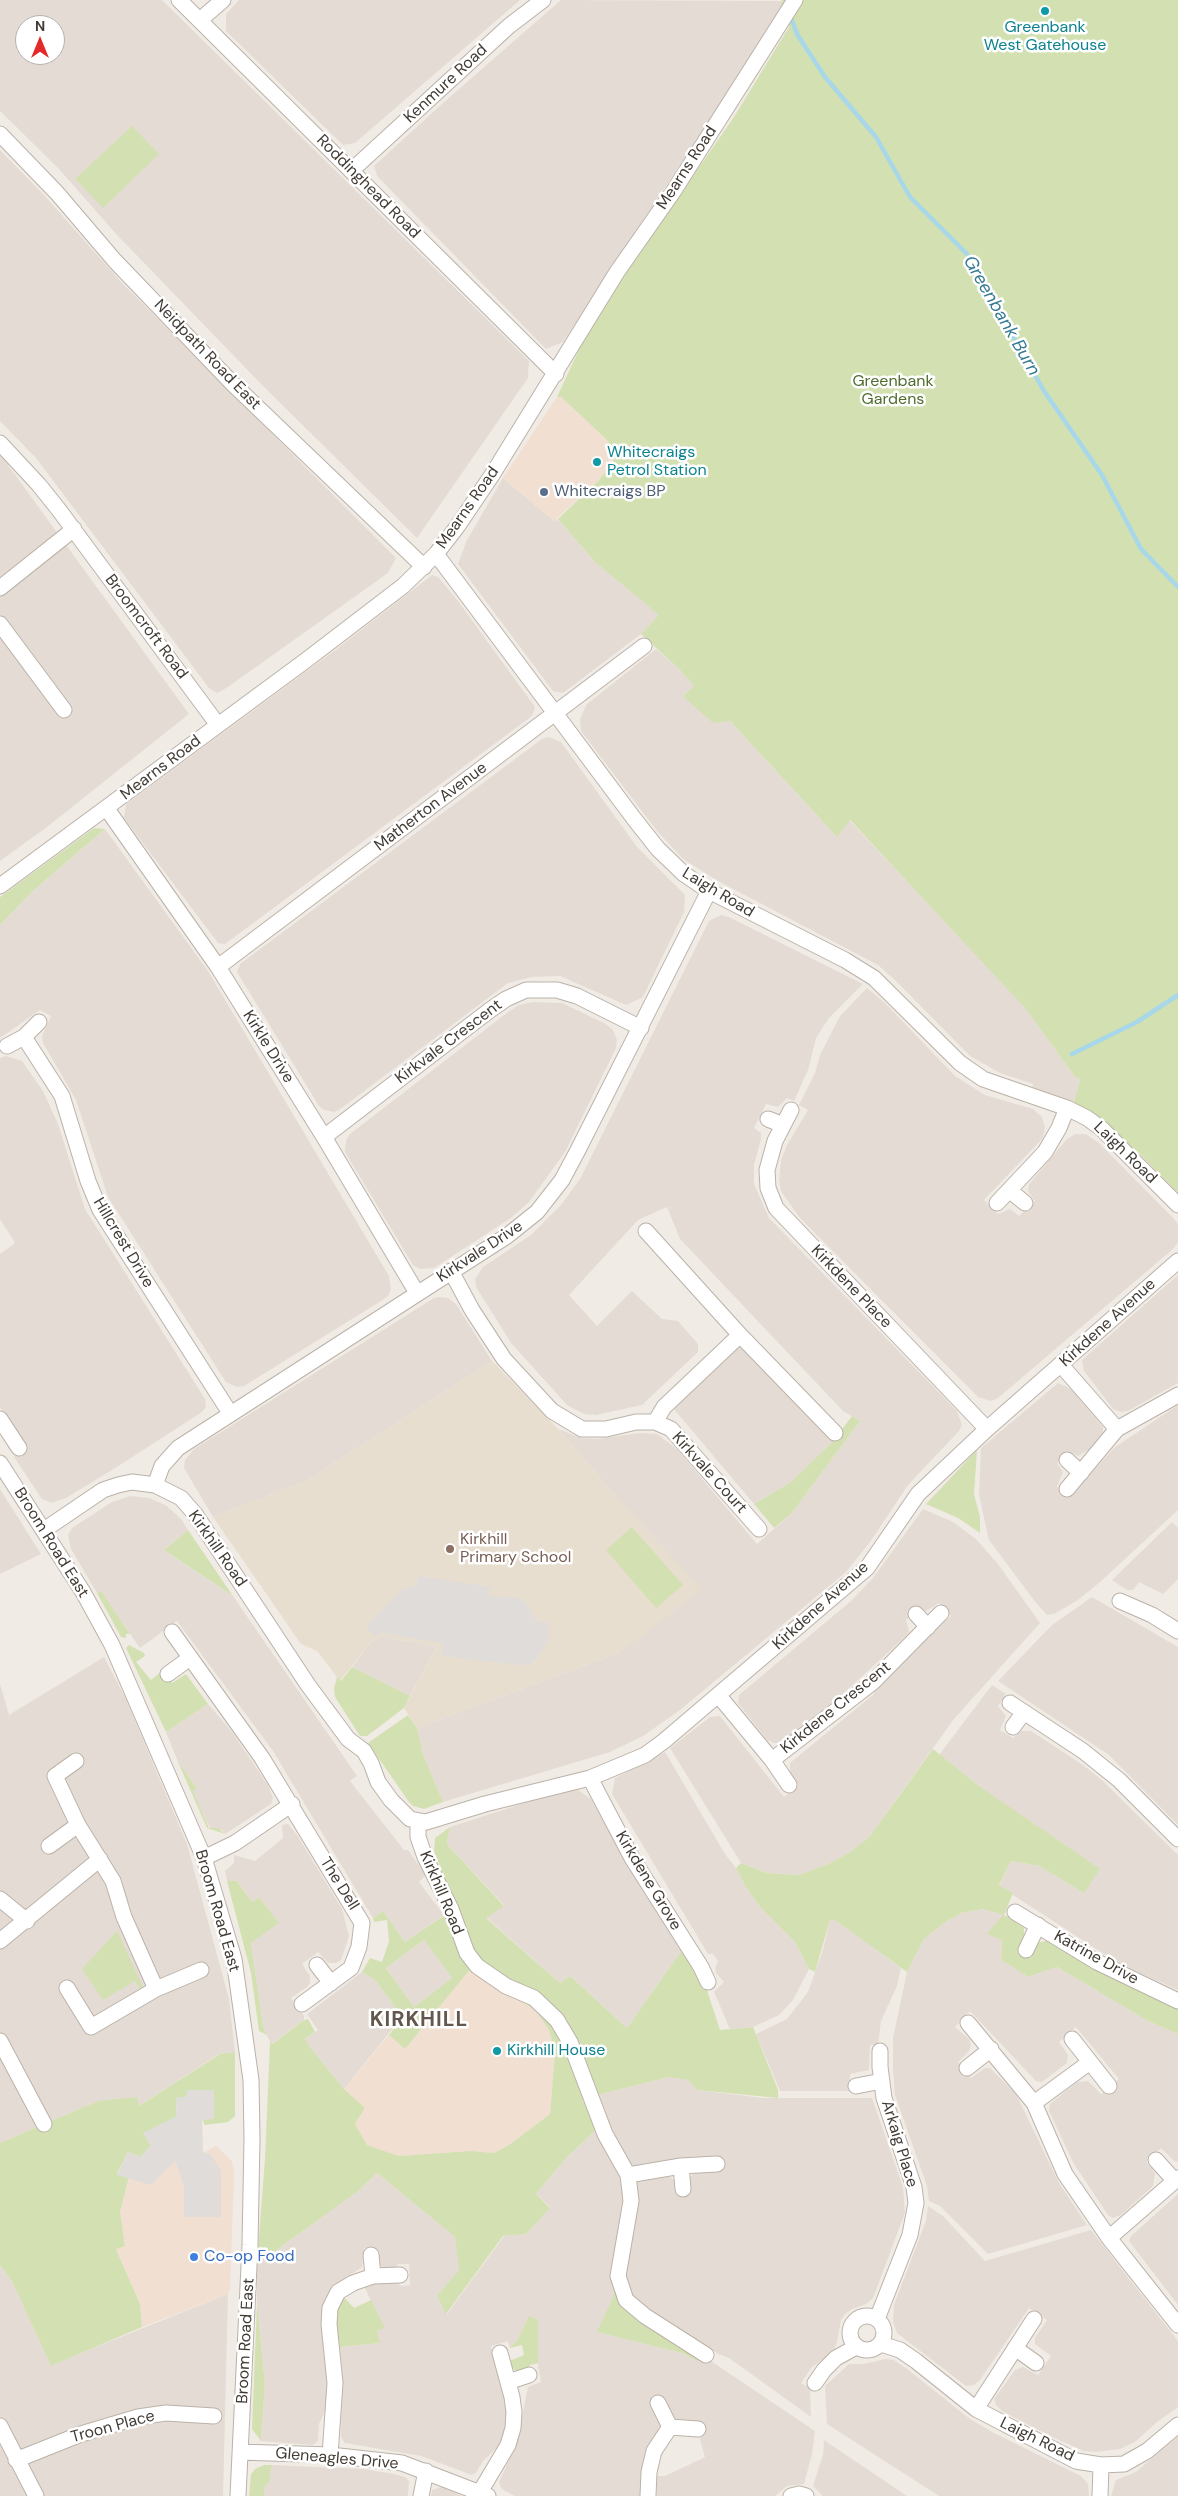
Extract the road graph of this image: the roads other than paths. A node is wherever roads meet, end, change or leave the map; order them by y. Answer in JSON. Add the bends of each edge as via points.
{"nodes":[{"id":1,"x":179,"y":0,"type":"edge"},
{"id":2,"x":223,"y":0,"type":"edge"},
{"id":3,"x":543,"y":0,"type":"edge"},
{"id":4,"x":795,"y":0,"type":"edge"},
{"id":5,"x":200,"y":20,"type":"junction"},
{"id":6,"x":0,"y":134,"type":"edge"},
{"id":7,"x":351,"y":171,"type":"junction"},
{"id":8,"x":556,"y":374,"type":"junction"},
{"id":9,"x":0,"y":443,"type":"edge"},
{"id":10,"x":74,"y":530,"type":"junction"},
{"id":11,"x":436,"y":554,"type":"junction"},
{"id":12,"x":424,"y":567,"type":"junction"},
{"id":13,"x":0,"y":588,"type":"edge"},
{"id":14,"x":0,"y":624,"type":"edge"},
{"id":15,"x":644,"y":646,"type":"dead end"},
{"id":16,"x":64,"y":710,"type":"dead end"},
{"id":17,"x":554,"y":714,"type":"junction"},
{"id":18,"x":218,"y":725,"type":"junction"},
{"id":19,"x":107,"y":809,"type":"junction"},
{"id":20,"x":0,"y":886,"type":"edge"},
{"id":21,"x":709,"y":891,"type":"junction"},
{"id":22,"x":218,"y":967,"type":"junction"},
{"id":23,"x":39,"y":1022,"type":"dead end"},
{"id":24,"x":641,"y":1028,"type":"junction"},
{"id":25,"x":24,"y":1037,"type":"junction"},
{"id":26,"x":7,"y":1046,"type":"dead end"},
{"id":27,"x":1067,"y":1108,"type":"junction"},
{"id":28,"x":791,"y":1110,"type":"dead end"},
{"id":29,"x":768,"y":1119,"type":"dead end"},
{"id":30,"x":783,"y":1126,"type":"junction"},
{"id":31,"x":324,"y":1137,"type":"junction"},
{"id":32,"x":1009,"y":1190,"type":"junction"},
{"id":33,"x":997,"y":1203,"type":"dead end"},
{"id":34,"x":1024,"y":1203,"type":"dead end"},
{"id":35,"x":1178,"y":1205,"type":"edge"},
{"id":36,"x":646,"y":1231,"type":"dead end"},
{"id":37,"x":1178,"y":1261,"type":"edge"},
{"id":38,"x":452,"y":1271,"type":"junction"},
{"id":39,"x":417,"y":1293,"type":"junction"},
{"id":40,"x":740,"y":1335,"type":"junction"},
{"id":41,"x":1061,"y":1365,"type":"junction"},
{"id":42,"x":1178,"y":1395,"type":"edge"},
{"id":43,"x":230,"y":1413,"type":"junction"},
{"id":44,"x":0,"y":1418,"type":"edge"},
{"id":45,"x":656,"y":1422,"type":"junction"},
{"id":46,"x":987,"y":1429,"type":"junction"},
{"id":47,"x":1117,"y":1430,"type":"junction"},
{"id":48,"x":835,"y":1433,"type":"dead end"},
{"id":49,"x":19,"y":1448,"type":"dead end"},
{"id":50,"x":1067,"y":1460,"type":"dead end"},
{"id":51,"x":0,"y":1463,"type":"edge"},
{"id":52,"x":1081,"y":1473,"type":"junction"},
{"id":53,"x":6,"y":1485,"type":"edge"},
{"id":54,"x":155,"y":1485,"type":"junction"},
{"id":55,"x":1067,"y":1489,"type":"dead end"},
{"id":56,"x":759,"y":1529,"type":"dead end"},
{"id":57,"x":44,"y":1530,"type":"junction"},
{"id":58,"x":1120,"y":1601,"type":"dead end"},
{"id":59,"x":941,"y":1613,"type":"dead end"},
{"id":60,"x":916,"y":1614,"type":"dead end"},
{"id":61,"x":928,"y":1627,"type":"junction"},
{"id":62,"x":1178,"y":1631,"type":"edge"},
{"id":63,"x":172,"y":1632,"type":"dead end"},
{"id":64,"x":190,"y":1658,"type":"junction"},
{"id":65,"x":168,"y":1674,"type":"dead end"},
{"id":66,"x":718,"y":1696,"type":"junction"},
{"id":67,"x":1010,"y":1703,"type":"dead end"},
{"id":68,"x":1024,"y":1712,"type":"junction"},
{"id":69,"x":1013,"y":1727,"type":"dead end"},
{"id":70,"x":772,"y":1760,"type":"junction"},
{"id":71,"x":76,"y":1761,"type":"dead end"},
{"id":72,"x":590,"y":1778,"type":"junction"},
{"id":73,"x":789,"y":1785,"type":"dead end"},
{"id":74,"x":292,"y":1804,"type":"junction"},
{"id":75,"x":418,"y":1821,"type":"junction"},
{"id":76,"x":78,"y":1825,"type":"junction"},
{"id":77,"x":1178,"y":1840,"type":"edge"},
{"id":78,"x":49,"y":1846,"type":"dead end"},
{"id":79,"x":204,"y":1858,"type":"junction"},
{"id":80,"x":100,"y":1859,"type":"junction"},
{"id":81,"x":0,"y":1898,"type":"edge"},
{"id":82,"x":1015,"y":1912,"type":"dead end"},
{"id":83,"x":27,"y":1921,"type":"junction"},
{"id":84,"x":1038,"y":1925,"type":"junction"},
{"id":85,"x":0,"y":1941,"type":"edge"},
{"id":86,"x":1026,"y":1950,"type":"dead end"},
{"id":87,"x":317,"y":1965,"type":"dead end"},
{"id":88,"x":201,"y":1970,"type":"dead end"},
{"id":89,"x":708,"y":1982,"type":"dead end"},
{"id":90,"x":331,"y":1983,"type":"junction"},
{"id":91,"x":67,"y":1988,"type":"dead end"},
{"id":92,"x":156,"y":1989,"type":"junction"},
{"id":93,"x":1178,"y":2001,"type":"edge"},
{"id":94,"x":302,"y":2004,"type":"dead end"},
{"id":95,"x":968,"y":2023,"type":"dead end"},
{"id":96,"x":1072,"y":2038,"type":"dead end"},
{"id":97,"x":0,"y":2040,"type":"edge"},
{"id":98,"x":991,"y":2049,"type":"junction"},
{"id":99,"x":880,"y":2051,"type":"dead end"},
{"id":100,"x":1090,"y":2062,"type":"junction"},
{"id":101,"x":967,"y":2068,"type":"dead end"},
{"id":102,"x":882,"y":2082,"type":"junction"},
{"id":103,"x":856,"y":2086,"type":"dead end"},
{"id":104,"x":1109,"y":2086,"type":"dead end"},
{"id":105,"x":1034,"y":2103,"type":"junction"},
{"id":106,"x":44,"y":2124,"type":"dead end"},
{"id":107,"x":1156,"y":2160,"type":"dead end"},
{"id":108,"x":717,"y":2164,"type":"dead end"},
{"id":109,"x":681,"y":2166,"type":"junction"},
{"id":110,"x":628,"y":2175,"type":"junction"},
{"id":111,"x":1176,"y":2179,"type":"edge"},
{"id":112,"x":683,"y":2189,"type":"dead end"},
{"id":113,"x":1109,"y":2238,"type":"junction"},
{"id":114,"x":370,"y":2255,"type":"dead end"},
{"id":115,"x":400,"y":2275,"type":"dead end"},
{"id":116,"x":373,"y":2276,"type":"junction"},
{"id":117,"x":877,"y":2319,"type":"junction"},
{"id":118,"x":1034,"y":2319,"type":"dead end"},
{"id":119,"x":1178,"y":2325,"type":"edge"},
{"id":120,"x":881,"y":2344,"type":"junction"},
{"id":121,"x":856,"y":2347,"type":"junction"},
{"id":122,"x":1016,"y":2348,"type":"junction"},
{"id":123,"x":500,"y":2352,"type":"dead end"},
{"id":124,"x":706,"y":2355,"type":"dead end"},
{"id":125,"x":1036,"y":2363,"type":"dead end"},
{"id":126,"x":529,"y":2375,"type":"dead end"},
{"id":127,"x":508,"y":2382,"type":"junction"},
{"id":128,"x":815,"y":2383,"type":"dead end"},
{"id":129,"x":658,"y":2403,"type":"dead end"},
{"id":130,"x":976,"y":2409,"type":"junction"},
{"id":131,"x":214,"y":2416,"type":"dead end"},
{"id":132,"x":1178,"y":2425,"type":"edge"},
{"id":133,"x":0,"y":2426,"type":"edge"},
{"id":134,"x":670,"y":2427,"type":"junction"},
{"id":135,"x":698,"y":2429,"type":"dead end"},
{"id":136,"x":240,"y":2452,"type":"junction"},
{"id":137,"x":330,"y":2455,"type":"junction"},
{"id":138,"x":16,"y":2460,"type":"junction"},
{"id":139,"x":1101,"y":2465,"type":"junction"},
{"id":140,"x":426,"y":2470,"type":"junction"},
{"id":141,"x":484,"y":2494,"type":"edge"},
{"id":142,"x":36,"y":2496,"type":"edge"},
{"id":143,"x":238,"y":2496,"type":"edge"},
{"id":144,"x":421,"y":2496,"type":"edge"},
{"id":145,"x":648,"y":2496,"type":"edge"},
{"id":146,"x":791,"y":2496,"type":"edge"},
{"id":147,"x":806,"y":2496,"type":"edge"},
{"id":148,"x":1100,"y":2496,"type":"edge"}],
"edges":[{"from":1,"to":5,"type":"street","name":"Roddinghead Road"},
{"from":2,"to":5,"type":"street"},
{"from":3,"to":7,"type":"street","name":"Kenmure Road","via":[[509,26]]},
{"from":4,"to":8,"type":"street","name":"Mearns Road","via":[[673,192],[617,272]]},
{"from":5,"to":7,"type":"street","name":"Roddinghead Road"},
{"from":6,"to":12,"type":"street","name":"Neidpath Road East","via":[[233,384]]},
{"from":7,"to":8,"type":"street","name":"Roddinghead Road"},
{"from":8,"to":11,"type":"street","name":"Mearns Road","via":[[492,475]]},
{"from":9,"to":10,"type":"street","name":"Broomcroft Road","via":[[39,484]]},
{"from":10,"to":13,"type":"street"},
{"from":10,"to":18,"type":"street","name":"Broomcroft Road"},
{"from":11,"to":12,"type":"street","name":"Mearns Road"},
{"from":11,"to":17,"type":"street","name":"Laigh Road"},
{"from":12,"to":18,"type":"street","name":"Mearns Road","via":[[371,611]]},
{"from":14,"to":16,"type":"street"},
{"from":15,"to":17,"type":"street","name":"Matherton Avenue"},
{"from":17,"to":21,"type":"street","name":"Laigh Road","via":[[658,849],[684,874]]},
{"from":17,"to":22,"type":"street","name":"Matherton Avenue"},
{"from":18,"to":19,"type":"street","name":"Mearns Road"},
{"from":19,"to":20,"type":"street","name":"Mearns Road"},
{"from":19,"to":22,"type":"street","name":"Kirkle Drive"},
{"from":21,"to":24,"type":"street","name":"Kirkvale Drive"},
{"from":21,"to":27,"type":"street","name":"Laigh Road","via":[[874,978],[960,1063],[983,1079]]},
{"from":22,"to":31,"type":"street","name":"Kirkle Drive"},
{"from":23,"to":25,"type":"street"},
{"from":24,"to":31,"type":"street","name":"Kirkvale Crescent","via":[[577,996],[540,988],[526,990],[490,1010]]},
{"from":24,"to":38,"type":"street","name":"Kirkvale Drive","via":[[562,1180],[521,1227]]},
{"from":25,"to":26,"type":"street"},
{"from":25,"to":43,"type":"street","name":"Hillcrest Drive","via":[[62,1096],[100,1210]]},
{"from":27,"to":32,"type":"street","via":[[1045,1152]]},
{"from":27,"to":35,"type":"street","name":"Laigh Road","via":[[1102,1129]]},
{"from":28,"to":30,"type":"street","name":"Kirkdene Place"},
{"from":29,"to":30,"type":"street"},
{"from":30,"to":46,"type":"street","name":"Kirkdene Place","via":[[767,1170],[768,1188],[776,1208]]},
{"from":31,"to":39,"type":"street","name":"Kirkle Drive"},
{"from":32,"to":33,"type":"street"},
{"from":32,"to":34,"type":"street"},
{"from":36,"to":40,"type":"street"},
{"from":37,"to":41,"type":"street","name":"Kirkdene Avenue"},
{"from":38,"to":39,"type":"street","name":"Kirkvale Drive"},
{"from":38,"to":45,"type":"street","name":"Kirkvale Court","via":[[504,1360],[552,1411],[582,1429]]},
{"from":39,"to":43,"type":"street","name":"Kirkvale Drive"},
{"from":40,"to":45,"type":"street","name":"Kirkvale Court","via":[[664,1407]]},
{"from":40,"to":48,"type":"street"},
{"from":41,"to":46,"type":"street","name":"Kirkdene Avenue"},
{"from":41,"to":47,"type":"street"},
{"from":42,"to":47,"type":"street"},
{"from":43,"to":54,"type":"street","name":"Kirkvale Drive","via":[[169,1456]]},
{"from":44,"to":49,"type":"street"},
{"from":45,"to":56,"type":"street","name":"Kirkvale Court","via":[[683,1440]]},
{"from":46,"to":66,"type":"street","name":"Kirkdene Avenue","via":[[918,1494],[867,1568]]},
{"from":47,"to":52,"type":"street"},
{"from":50,"to":52,"type":"street"},
{"from":51,"to":53,"type":"street","name":"Broom Road East"},
{"from":52,"to":55,"type":"street"},
{"from":53,"to":57,"type":"street","name":"Broom Road East"},
{"from":54,"to":57,"type":"street","name":"Kirkhill Road","via":[[132,1482],[103,1490]]},
{"from":54,"to":75,"type":"street","name":"Kirkhill Road","via":[[181,1498],[196,1514],[308,1685],[348,1739],[364,1751],[378,1782],[391,1800],[401,1812]]},
{"from":57,"to":79,"type":"street","name":"Broom Road East","via":[[112,1645]]},
{"from":58,"to":62,"type":"street","via":[[1156,1609]]},
{"from":59,"to":61,"type":"street","name":"Kirkdene Crescent"},
{"from":60,"to":61,"type":"street"},
{"from":61,"to":70,"type":"street","name":"Kirkdene Crescent","via":[[873,1682]]},
{"from":63,"to":64,"type":"street","name":"The Dell"},
{"from":64,"to":65,"type":"street"},
{"from":64,"to":74,"type":"street","name":"The Dell"},
{"from":66,"to":70,"type":"street","name":"Kirkdene Crescent"},
{"from":66,"to":72,"type":"street","name":"Kirkdene Avenue","via":[[645,1755]]},
{"from":67,"to":68,"type":"street"},
{"from":68,"to":69,"type":"street"},
{"from":68,"to":77,"type":"street","via":[[1083,1751],[1119,1780]]},
{"from":70,"to":73,"type":"street","name":"Kirkdene Crescent"},
{"from":71,"to":76,"type":"street","via":[[55,1776]]},
{"from":72,"to":75,"type":"street","name":"Kirkdene Avenue","via":[[426,1822]]},
{"from":72,"to":89,"type":"street","name":"Kirkdene Grove","via":[[632,1858],[707,1963]]},
{"from":74,"to":79,"type":"street","via":[[235,1843]]},
{"from":74,"to":90,"type":"street","name":"The Dell","via":[[362,1923],[360,1947],[351,1968]]},
{"from":75,"to":110,"type":"street","name":"Kirkhill Road","via":[[418,1837],[425,1857],[451,1909],[467,1953],[477,1966],[506,1986],[534,1998],[557,2020],[570,2042],[605,2134]]},
{"from":76,"to":78,"type":"street"},
{"from":76,"to":80,"type":"street"},
{"from":79,"to":136,"type":"street","name":"Broom Road East","via":[[234,1959],[251,2080],[250,2246]]},
{"from":80,"to":83,"type":"street"},
{"from":80,"to":92,"type":"street","via":[[113,1881],[124,1917]]},
{"from":81,"to":83,"type":"street"},
{"from":82,"to":84,"type":"street","name":"Katrine Drive"},
{"from":83,"to":85,"type":"street"},
{"from":84,"to":86,"type":"street"},
{"from":84,"to":93,"type":"street","name":"Katrine Drive","via":[[1096,1962]]},
{"from":87,"to":90,"type":"street"},
{"from":88,"to":92,"type":"street"},
{"from":90,"to":94,"type":"street","name":"The Dell"},
{"from":91,"to":92,"type":"street","via":[[91,2026]]},
{"from":95,"to":98,"type":"street"},
{"from":96,"to":100,"type":"street"},
{"from":97,"to":106,"type":"street"},
{"from":98,"to":101,"type":"street"},
{"from":98,"to":105,"type":"street"},
{"from":99,"to":102,"type":"street","name":"Arkaig Place"},
{"from":100,"to":104,"type":"street"},
{"from":100,"to":105,"type":"street"},
{"from":102,"to":103,"type":"street","name":"Arkaig Place"},
{"from":102,"to":117,"type":"street","name":"Arkaig Place","via":[[916,2203],[910,2235]]},
{"from":105,"to":113,"type":"street","via":[[1065,2174]]},
{"from":107,"to":111,"type":"street"},
{"from":108,"to":109,"type":"street"},
{"from":109,"to":110,"type":"street"},
{"from":109,"to":112,"type":"street"},
{"from":110,"to":124,"type":"street","name":"Kirkhill Road","via":[[631,2201],[618,2276],[626,2300]]},
{"from":111,"to":113,"type":"street"},
{"from":113,"to":119,"type":"street"},
{"from":114,"to":116,"type":"street"},
{"from":115,"to":116,"type":"street"},
{"from":116,"to":137,"type":"street","via":[[338,2292],[330,2308],[335,2383]]},
{"from":117,"to":120,"type":"street","via":[[884,2334]]},
{"from":117,"to":121,"type":"street","via":[[860,2318],[852,2325],[850,2337]]},
{"from":118,"to":122,"type":"street"},
{"from":120,"to":121,"type":"street","via":[[866,2351]]},
{"from":120,"to":130,"type":"street","name":"Laigh Road","via":[[900,2350]]},
{"from":121,"to":128,"type":"street","via":[[836,2358]]},
{"from":122,"to":125,"type":"street"},
{"from":122,"to":130,"type":"street"},
{"from":123,"to":127,"type":"street"},
{"from":126,"to":127,"type":"street"},
{"from":127,"to":141,"type":"street","via":[[514,2412],[513,2428]]},
{"from":129,"to":134,"type":"street"},
{"from":130,"to":139,"type":"street","name":"Laigh Road","via":[[1076,2461]]},
{"from":131,"to":138,"type":"street","name":"Troon Place","via":[[166,2413],[138,2417],[81,2434]]},
{"from":132,"to":139,"type":"street","name":"Laigh Road","via":[[1147,2451],[1124,2464]]},
{"from":133,"to":138,"type":"street"},
{"from":134,"to":135,"type":"street"},
{"from":134,"to":145,"type":"street","via":[[654,2451]]},
{"from":136,"to":137,"type":"street","name":"Gleneagles Drive"},
{"from":136,"to":143,"type":"street","name":"Broom Road East"},
{"from":137,"to":140,"type":"street","name":"Gleneagles Drive","via":[[379,2459]]},
{"from":138,"to":142,"type":"street"},
{"from":139,"to":148,"type":"street"},
{"from":140,"to":141,"type":"street","name":"Gleneagles Drive"},
{"from":140,"to":144,"type":"street"},
{"from":146,"to":147,"type":"street"}]}
